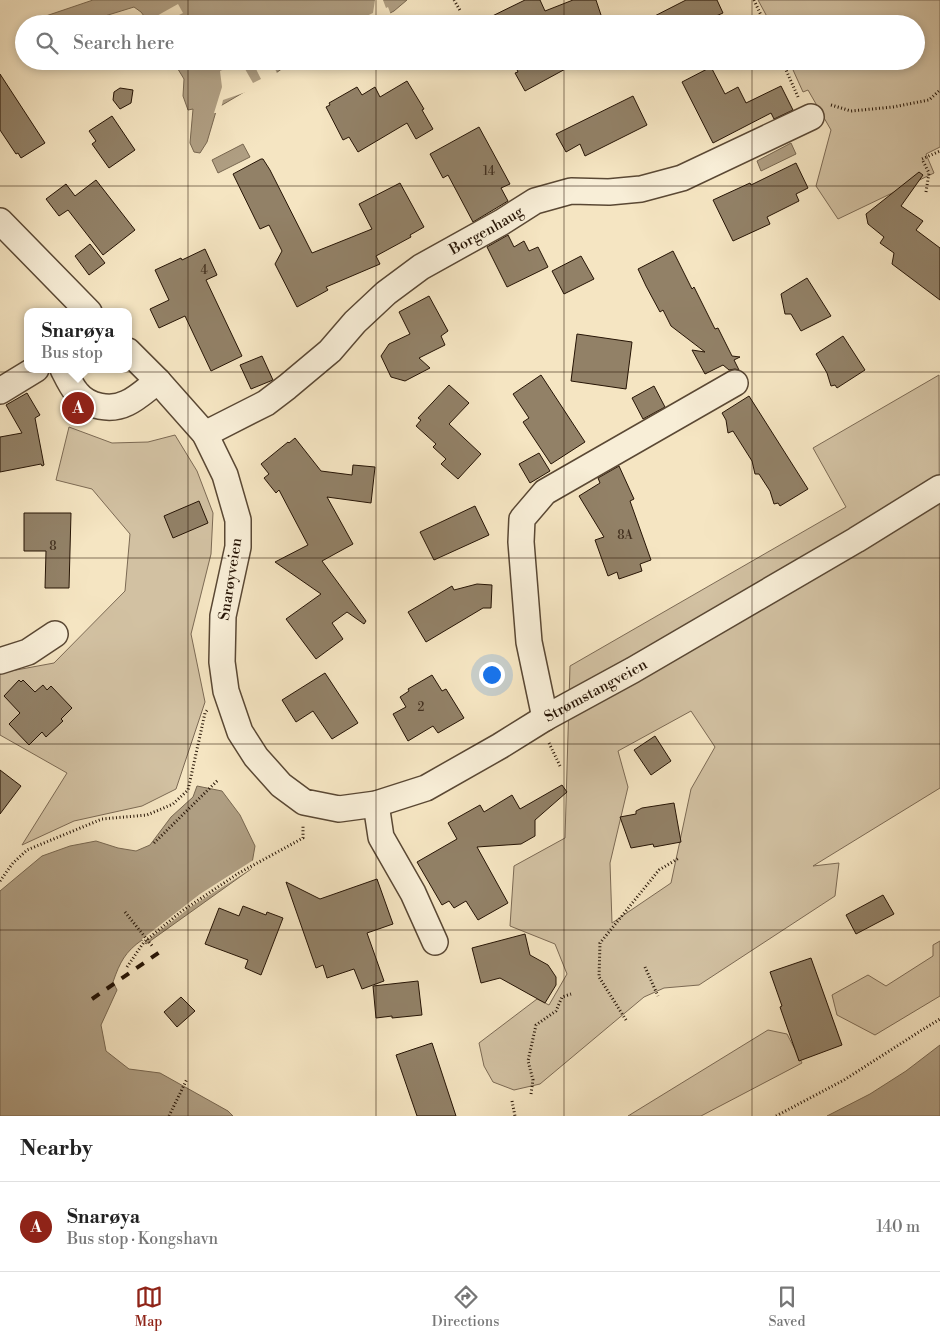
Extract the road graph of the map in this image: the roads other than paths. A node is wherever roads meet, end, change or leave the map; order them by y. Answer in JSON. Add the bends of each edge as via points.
{"nodes":[{"id":1,"x":809,"y":117,"type":"road end"},
{"id":2,"x":0,"y":221,"type":"edge"},
{"id":3,"x":85,"y":308,"type":"edge"},
{"id":4,"x":132,"y":355,"type":"edge"},
{"id":5,"x":29,"y":373,"type":"edge"},
{"id":6,"x":65,"y":373,"type":"edge"},
{"id":7,"x":158,"y":381,"type":"junction"},
{"id":8,"x":735,"y":383,"type":"dead end"},
{"id":9,"x":0,"y":391,"type":"edge"},
{"id":10,"x":205,"y":434,"type":"junction"},
{"id":11,"x":940,"y":488,"type":"edge"},
{"id":12,"x":55,"y":634,"type":"dead end"},
{"id":13,"x":0,"y":661,"type":"edge"},
{"id":14,"x":545,"y":718,"type":"junction"},
{"id":15,"x":376,"y":804,"type":"junction"},
{"id":16,"x":435,"y":942,"type":"dead end"}],
"edges":[{"from":1,"to":10,"type":"street","name":"Borgenhaug","via":[[682,178],[640,189],[571,191],[535,201],[421,266],[386,293],[330,350],[287,387],[266,403]]},
{"from":2,"to":3,"type":"street"},
{"from":4,"to":7,"type":"street","name":"Snarøyveien"},
{"from":5,"to":9,"type":"street"},
{"from":6,"to":7,"type":"street","via":[[78,395],[102,407],[117,407]]},
{"from":7,"to":10,"type":"street","name":"Snarøyveien"},
{"from":8,"to":14,"type":"street","via":[[546,492],[522,519],[529,642]]},
{"from":10,"to":15,"type":"street","name":"Snarøyveien","via":[[225,475],[238,520],[238,548],[223,616],[222,662],[226,691],[240,732],[256,757],[281,785],[304,802],[338,809]]},
{"from":11,"to":14,"type":"street","name":"Strømstangveien","via":[[633,670]]},
{"from":12,"to":13,"type":"street","via":[[28,652]]},
{"from":14,"to":15,"type":"street","name":"Strømstangveien","via":[[426,788]]},
{"from":15,"to":16,"type":"street","via":[[381,837]]}]}
